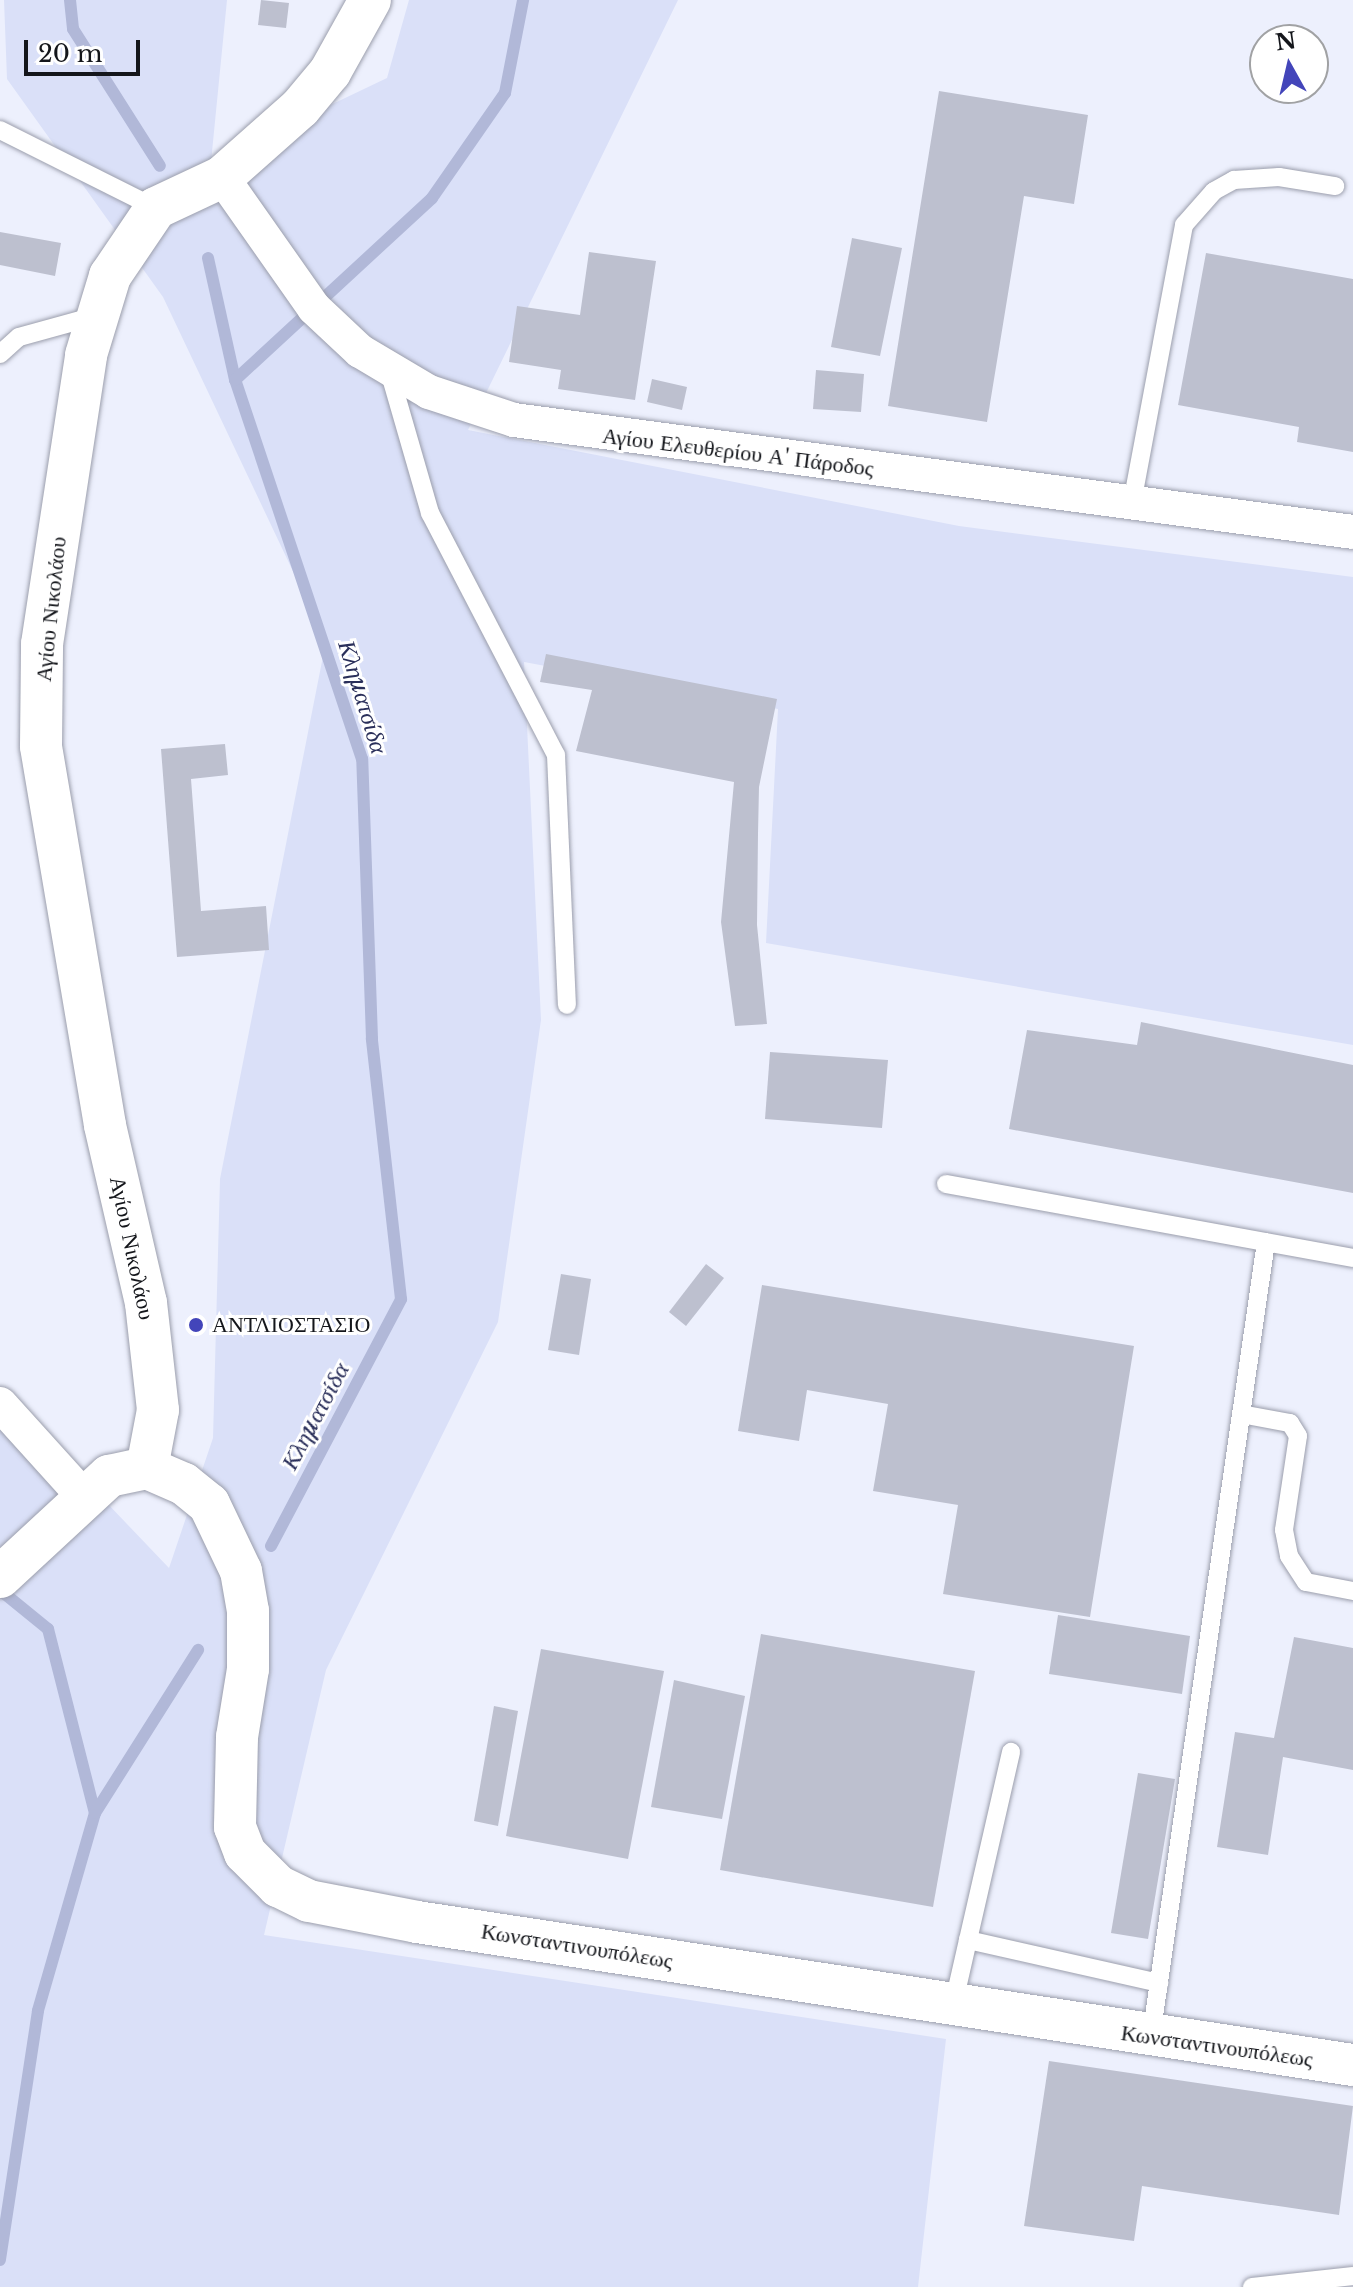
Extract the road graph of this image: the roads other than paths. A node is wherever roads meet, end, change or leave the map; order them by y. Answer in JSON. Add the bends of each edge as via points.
{"nodes":[{"id":1,"x":370,"y":0,"type":"edge"},
{"id":2,"x":0,"y":130,"type":"edge"},
{"id":3,"x":222,"y":177,"type":"junction"},
{"id":4,"x":1335,"y":186,"type":"dead end"},
{"id":5,"x":156,"y":208,"type":"junction"},
{"id":6,"x":98,"y":315,"type":"junction"},
{"id":7,"x":0,"y":354,"type":"edge"},
{"id":8,"x":388,"y":368,"type":"junction"},
{"id":9,"x":1132,"y":503,"type":"junction"},
{"id":10,"x":1353,"y":532,"type":"edge"},
{"id":11,"x":567,"y":1005,"type":"dead end"},
{"id":12,"x":946,"y":1184,"type":"dead end"},
{"id":13,"x":1266,"y":1242,"type":"junction"},
{"id":14,"x":1353,"y":1258,"type":"edge"},
{"id":15,"x":0,"y":1404,"type":"edge"},
{"id":16,"x":1241,"y":1414,"type":"junction"},
{"id":17,"x":147,"y":1468,"type":"junction"},
{"id":18,"x":84,"y":1497,"type":"junction"},
{"id":19,"x":0,"y":1577,"type":"edge"},
{"id":20,"x":1353,"y":1591,"type":"edge"},
{"id":21,"x":1011,"y":1752,"type":"dead end"},
{"id":22,"x":968,"y":1940,"type":"junction"},
{"id":23,"x":1159,"y":1983,"type":"junction"},
{"id":24,"x":953,"y":2006,"type":"junction"},
{"id":25,"x":1151,"y":2037,"type":"junction"},
{"id":26,"x":1353,"y":2065,"type":"edge"},
{"id":27,"x":1353,"y":2276,"type":"edge"},
{"id":28,"x":1252,"y":2287,"type":"edge"}],
"edges":[{"from":1,"to":3,"type":"street","via":[[330,72],[300,108]]},
{"from":2,"to":5,"type":"lane"},
{"from":3,"to":5,"type":"street"},
{"from":3,"to":8,"type":"street","name":"Αγίου Ελευθερίου Α' Πάροδος","via":[[314,308],[360,351]]},
{"from":4,"to":9,"type":"lane","via":[[1279,177],[1234,180],[1214,191],[1184,225]]},
{"from":5,"to":6,"type":"street","name":"Αγίου Νικολάου","via":[[110,276]]},
{"from":6,"to":7,"type":"lane","via":[[19,337]]},
{"from":6,"to":17,"type":"street","name":"Αγίου Νικολάου","via":[[86,355],[42,644],[41,746],[105,1125],[146,1303],[158,1410]]},
{"from":8,"to":9,"type":"street","name":"Αγίου Ελευθερίου Α' Πάροδος","via":[[429,392],[561,430]]},
{"from":8,"to":11,"type":"lane","via":[[430,513],[556,755]]},
{"from":9,"to":10,"type":"street","name":"Αγίου Ελευθερίου Α' Πάροδος"},
{"from":12,"to":13,"type":"lane"},
{"from":13,"to":14,"type":"lane"},
{"from":13,"to":16,"type":"lane"},
{"from":15,"to":18,"type":"street"},
{"from":16,"to":20,"type":"lane","via":[[1290,1423],[1298,1436],[1284,1530],[1289,1556],[1306,1582]]},
{"from":16,"to":23,"type":"lane"},
{"from":17,"to":18,"type":"street","via":[[109,1476]]},
{"from":17,"to":24,"type":"street","name":"Κωνσταντινουπόλεως","via":[[184,1484],[209,1504],[241,1571],[248,1611],[248,1669],[237,1737],[235,1827],[245,1853],[278,1886],[344,1909]]},
{"from":18,"to":19,"type":"street"},
{"from":21,"to":22,"type":"lane"},
{"from":22,"to":23,"type":"lane"},
{"from":22,"to":24,"type":"lane"},
{"from":23,"to":25,"type":"lane"},
{"from":24,"to":25,"type":"street","name":"Κωνσταντινουπόλεως"},
{"from":25,"to":26,"type":"street","name":"Κωνσταντινουπόλεως"},
{"from":27,"to":28,"type":"lane"}]}
